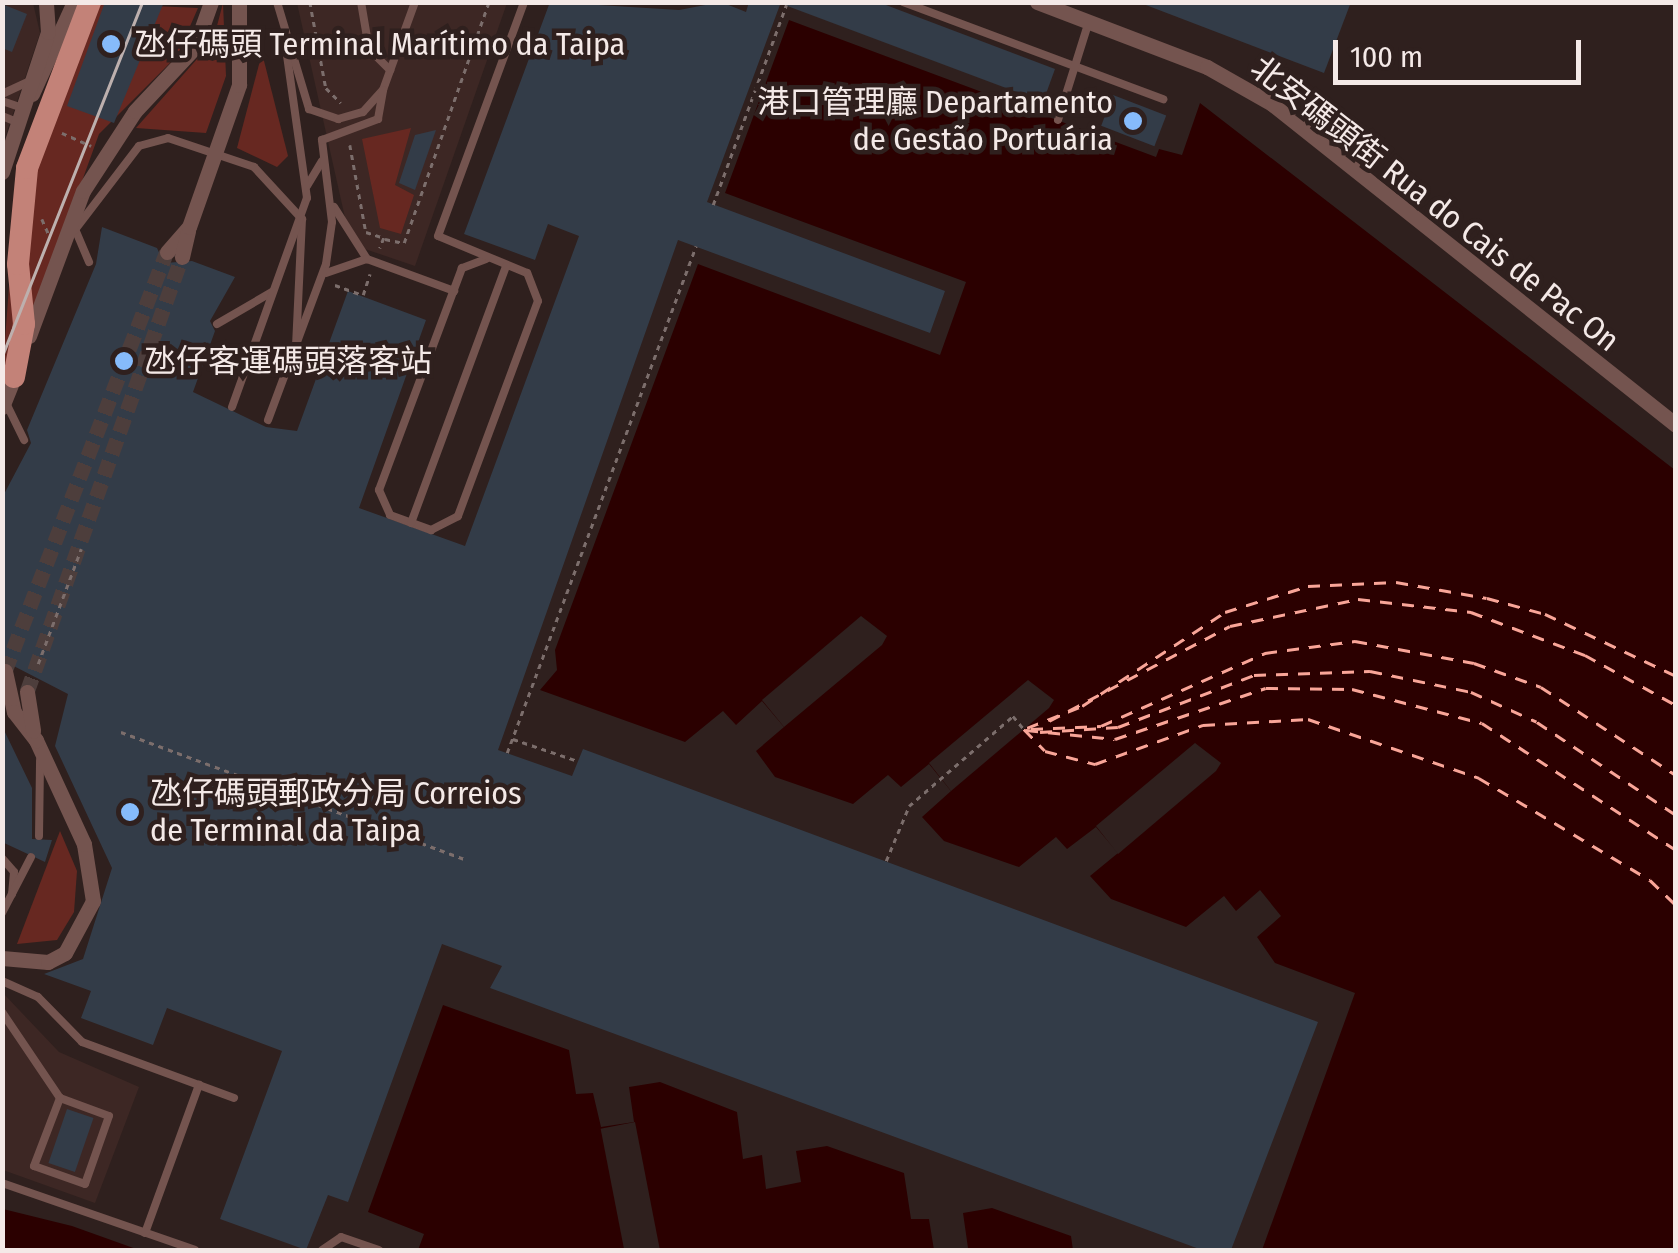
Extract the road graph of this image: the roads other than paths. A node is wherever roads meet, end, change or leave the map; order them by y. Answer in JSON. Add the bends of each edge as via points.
{"nodes":[{"id":1,"x":46,"y":2,"type":"edge"},
{"id":2,"x":74,"y":2,"type":"edge"},
{"id":3,"x":90,"y":2,"type":"edge"},
{"id":4,"x":211,"y":2,"type":"edge"},
{"id":5,"x":240,"y":2,"type":"edge"},
{"id":6,"x":276,"y":2,"type":"edge"},
{"id":7,"x":361,"y":2,"type":"edge"},
{"id":8,"x":414,"y":2,"type":"edge"},
{"id":9,"x":524,"y":2,"type":"edge"},
{"id":10,"x":902,"y":2,"type":"edge"},
{"id":11,"x":1038,"y":2,"type":"edge"},
{"id":12,"x":1096,"y":2,"type":"edge"},
{"id":13,"x":1088,"y":21,"type":"junction"},
{"id":14,"x":285,"y":42,"type":"junction"},
{"id":15,"x":1077,"y":67,"type":"junction"},
{"id":16,"x":390,"y":70,"type":"junction"},
{"id":17,"x":383,"y":90,"type":"junction"},
{"id":18,"x":2,"y":94,"type":"edge"},
{"id":19,"x":1163,"y":99,"type":"dead end"},
{"id":20,"x":2,"y":101,"type":"edge"},
{"id":21,"x":28,"y":102,"type":"junction"},
{"id":22,"x":2,"y":116,"type":"edge"},
{"id":23,"x":1058,"y":120,"type":"dead end"},
{"id":24,"x":322,"y":161,"type":"junction"},
{"id":25,"x":2,"y":172,"type":"edge"},
{"id":26,"x":306,"y":186,"type":"junction"},
{"id":27,"x":330,"y":198,"type":"junction"},
{"id":28,"x":302,"y":218,"type":"junction"},
{"id":29,"x":73,"y":226,"type":"junction"},
{"id":30,"x":174,"y":254,"type":"tunnel mouth"},
{"id":31,"x":486,"y":259,"type":"junction"},
{"id":32,"x":371,"y":260,"type":"junction"},
{"id":33,"x":89,"y":262,"type":"dead end"},
{"id":34,"x":506,"y":266,"type":"junction"},
{"id":35,"x":280,"y":279,"type":"junction"},
{"id":36,"x":321,"y":280,"type":"junction"},
{"id":37,"x":454,"y":291,"type":"junction"},
{"id":38,"x":217,"y":324,"type":"dead end"},
{"id":39,"x":296,"y":345,"type":"junction"},
{"id":40,"x":8,"y":392,"type":"edge"},
{"id":41,"x":232,"y":407,"type":"dead end"},
{"id":42,"x":268,"y":420,"type":"dead end"},
{"id":43,"x":1676,"y":425,"type":"edge"},
{"id":44,"x":24,"y":440,"type":"dead end"},
{"id":45,"x":411,"y":523,"type":"junction"},
{"id":46,"x":5,"y":671,"type":"dead end"},
{"id":47,"x":27,"y":692,"type":"tunnel mouth"},
{"id":48,"x":37,"y":743,"type":"junction"},
{"id":49,"x":38,"y":836,"type":"dead end"},
{"id":50,"x":31,"y":857,"type":"dead end"},
{"id":51,"x":2,"y":858,"type":"edge"},
{"id":52,"x":2,"y":912,"type":"edge"},
{"id":53,"x":2,"y":958,"type":"edge"},
{"id":54,"x":2,"y":981,"type":"edge"},
{"id":55,"x":2,"y":1012,"type":"edge"},
{"id":56,"x":198,"y":1086,"type":"junction"},
{"id":57,"x":60,"y":1098,"type":"junction"},
{"id":58,"x":234,"y":1098,"type":"dead end"},
{"id":59,"x":2,"y":1183,"type":"edge"},
{"id":60,"x":145,"y":1233,"type":"junction"},
{"id":61,"x":195,"y":1250,"type":"edge"},
{"id":62,"x":322,"y":1250,"type":"edge"},
{"id":63,"x":379,"y":1250,"type":"edge"}],
"edges":[{"from":1,"to":21,"type":"street","via":[[48,32]]},
{"from":2,"to":21,"type":"street"},
{"from":3,"to":40,"type":"main road","bridge":true,"via":[[27,168],[18,264],[24,324]]},
{"from":4,"to":29,"type":"street","via":[[183,64],[105,152]]},
{"from":5,"to":30,"type":"street","bridge":true,"via":[[239,86]]},
{"from":6,"to":14,"type":"lane"},
{"from":7,"to":16,"type":"lane","via":[[369,49]]},
{"from":8,"to":16,"type":"lane"},
{"from":9,"to":31,"type":"lane","via":[[438,236]]},
{"from":10,"to":15,"type":"lane"},
{"from":11,"to":13,"type":"street","name":"北安碼頭街 Rua do Cais de Pac On"},
{"from":12,"to":13,"type":"street"},
{"from":13,"to":15,"type":"lane"},
{"from":13,"to":43,"type":"street","name":"北安碼頭街 Rua do Cais de Pac On","via":[[1208,67],[1272,104]]},
{"from":14,"to":17,"type":"lane","via":[[309,109],[345,118]]},
{"from":14,"to":26,"type":"lane"},
{"from":15,"to":19,"type":"lane"},
{"from":15,"to":23,"type":"lane"},
{"from":16,"to":17,"type":"lane"},
{"from":17,"to":24,"type":"lane","via":[[384,114],[322,140]]},
{"from":18,"to":21,"type":"lane"},
{"from":20,"to":21,"type":"lane"},
{"from":21,"to":22,"type":"lane"},
{"from":21,"to":25,"type":"street"},
{"from":24,"to":26,"type":"lane"},
{"from":24,"to":27,"type":"lane"},
{"from":26,"to":28,"type":"lane"},
{"from":27,"to":32,"type":"lane"},
{"from":27,"to":36,"type":"lane"},
{"from":28,"to":29,"type":"lane","via":[[254,167],[168,138],[122,159]]},
{"from":28,"to":35,"type":"lane"},
{"from":28,"to":39,"type":"lane"},
{"from":29,"to":33,"type":"lane"},
{"from":29,"to":40,"type":"street"},
{"from":31,"to":34,"type":"lane"},
{"from":31,"to":37,"type":"lane","via":[[467,264]]},
{"from":32,"to":36,"type":"lane","via":[[341,262]]},
{"from":32,"to":37,"type":"lane"},
{"from":34,"to":45,"type":"lane"},
{"from":34,"to":45,"type":"lane","via":[[533,278],[538,301],[458,516],[439,530]]},
{"from":35,"to":38,"type":"lane","via":[[260,304]]},
{"from":35,"to":41,"type":"lane"},
{"from":36,"to":39,"type":"lane"},
{"from":37,"to":45,"type":"lane","via":[[379,490],[384,509]]},
{"from":39,"to":42,"type":"lane"},
{"from":40,"to":44,"type":"lane"},
{"from":46,"to":48,"type":"street","bridge":true,"via":[[14,712]]},
{"from":47,"to":48,"type":"street","bridge":true},
{"from":48,"to":49,"type":"lane"},
{"from":48,"to":53,"type":"street","via":[[84,844],[93,902],[65,953],[48,962]]},
{"from":50,"to":52,"type":"lane"},
{"from":51,"to":52,"type":"lane","via":[[11,866]]},
{"from":54,"to":56,"type":"lane","via":[[38,997],[82,1042]]},
{"from":55,"to":57,"type":"lane"},
{"from":56,"to":58,"type":"lane"},
{"from":56,"to":60,"type":"lane"},
{"from":57,"to":57,"type":"lane","via":[[34,1166],[84,1184],[109,1116]]},
{"from":59,"to":60,"type":"lane"},
{"from":60,"to":61,"type":"lane"},
{"from":62,"to":63,"type":"lane","via":[[341,1238]]}]}
